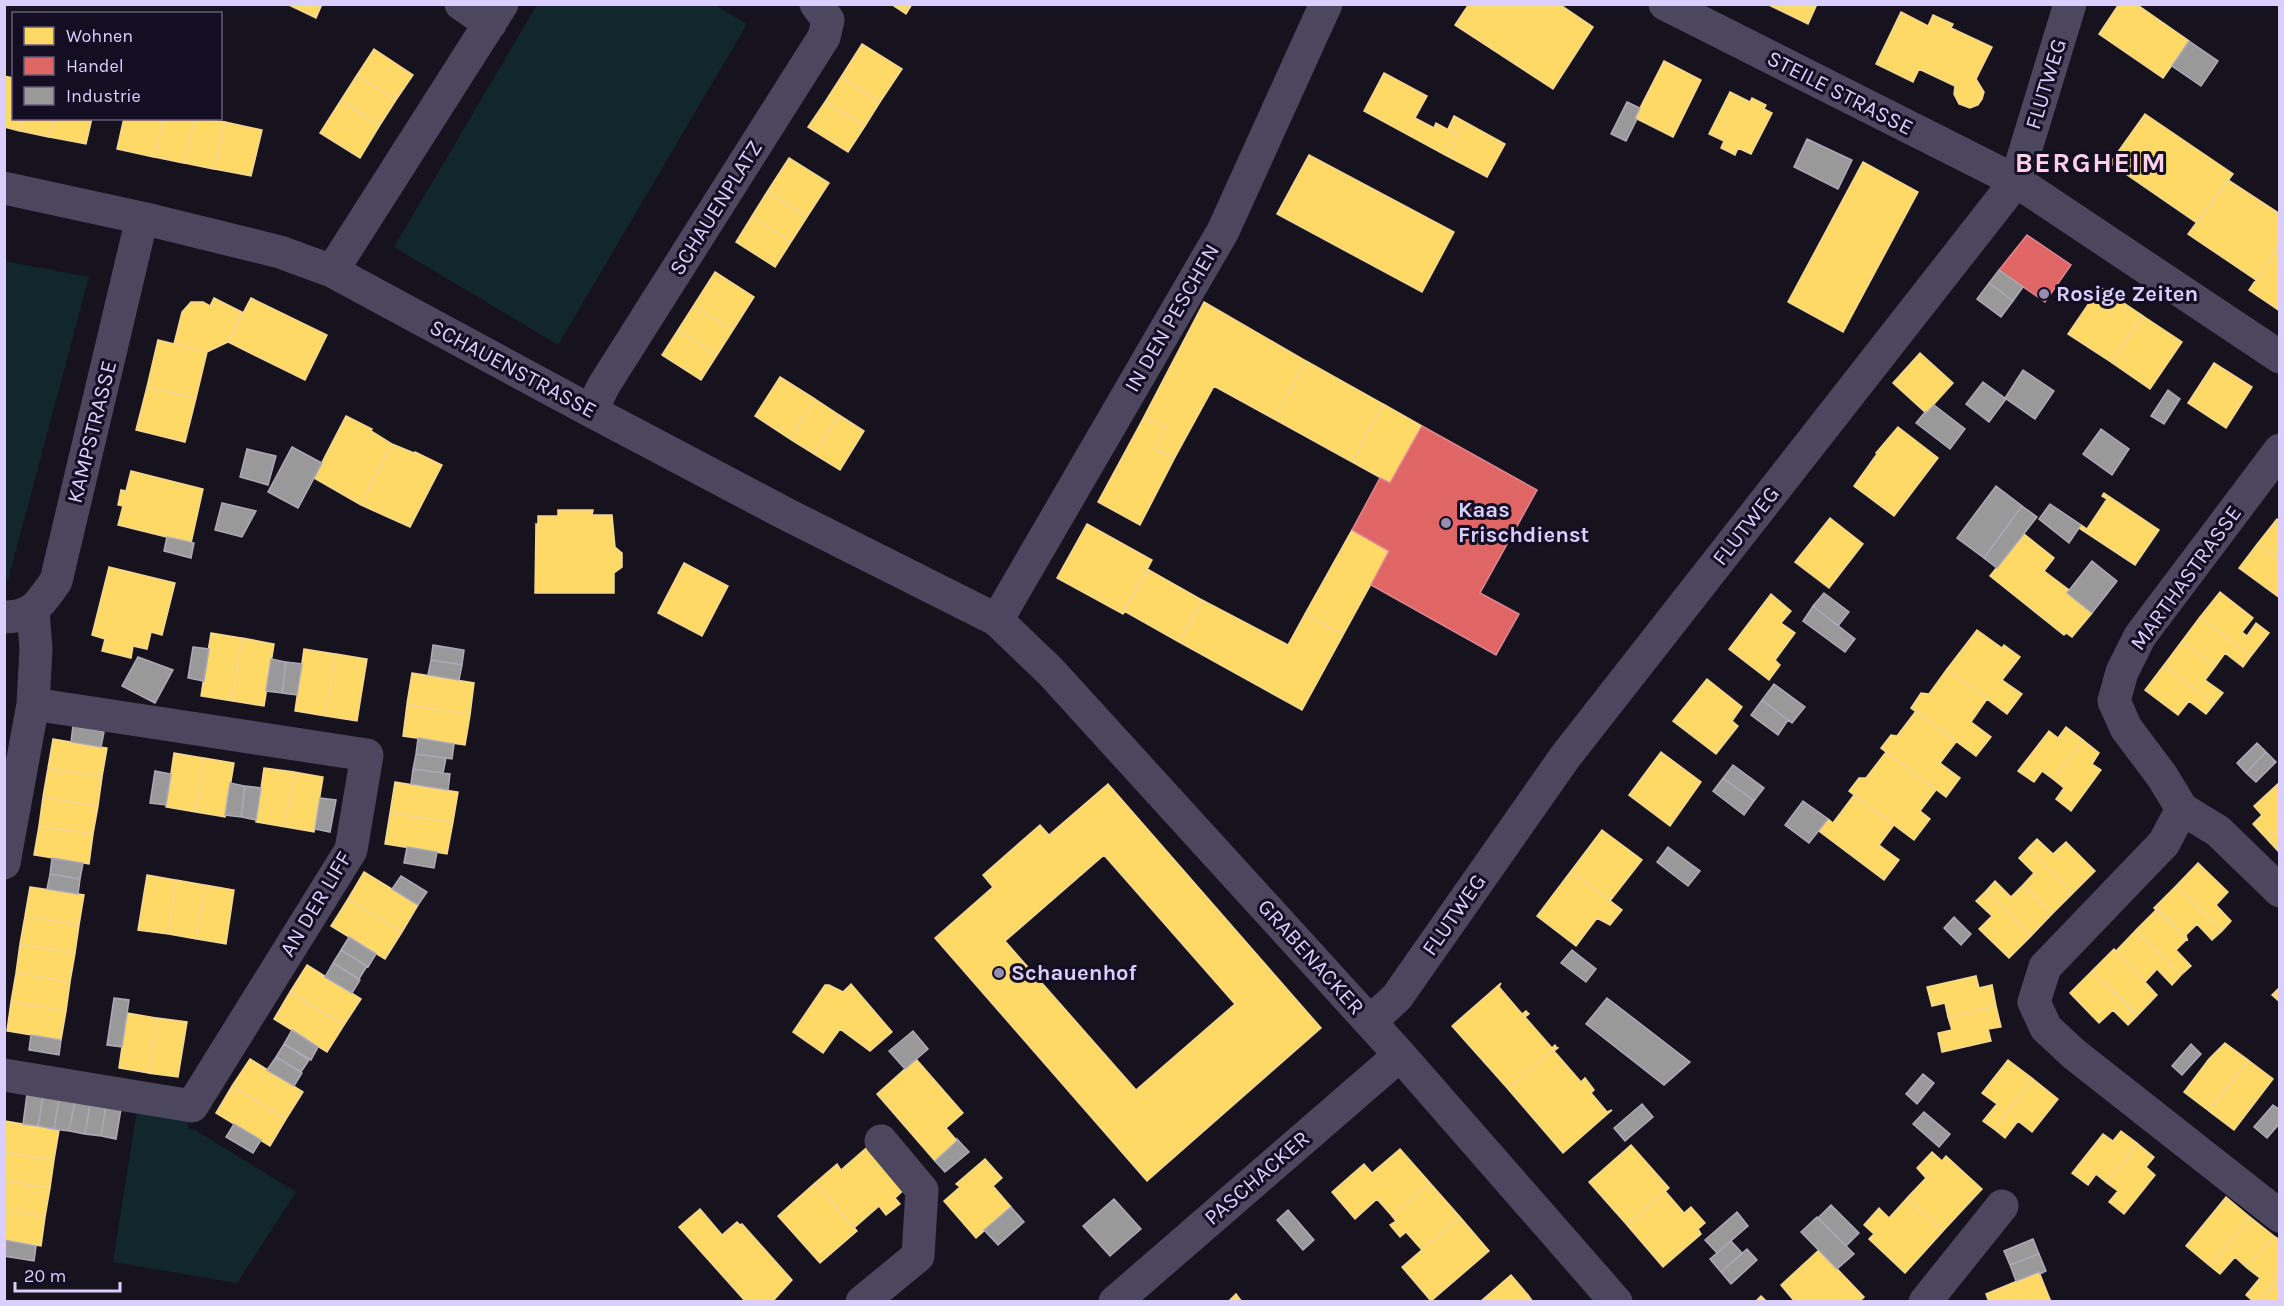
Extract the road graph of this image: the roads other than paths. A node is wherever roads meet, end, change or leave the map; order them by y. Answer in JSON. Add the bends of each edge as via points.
{"nodes":[{"id":1,"x":461,"y":4,"type":"edge"},
{"id":2,"x":816,"y":4,"type":"edge"},
{"id":3,"x":1326,"y":4,"type":"edge"},
{"id":4,"x":1665,"y":4,"type":"edge"},
{"id":5,"x":2070,"y":4,"type":"edge"},
{"id":6,"x":496,"y":14,"type":"edge"},
{"id":7,"x":2016,"y":181,"type":"junction"},
{"id":8,"x":4,"y":188,"type":"edge"},
{"id":9,"x":142,"y":218,"type":"junction"},
{"id":10,"x":332,"y":271,"type":"junction"},
{"id":11,"x":2280,"y":357,"type":"edge"},
{"id":12,"x":591,"y":411,"type":"junction"},
{"id":13,"x":2280,"y":450,"type":"edge"},
{"id":14,"x":19,"y":614,"type":"edge"},
{"id":15,"x":996,"y":620,"type":"junction"},
{"id":16,"x":33,"y":704,"type":"junction"},
{"id":17,"x":2181,"y":809,"type":"junction"},
{"id":18,"x":4,"y":863,"type":"edge"},
{"id":19,"x":2280,"y":891,"type":"edge"},
{"id":20,"x":1370,"y":1022,"type":"junction"},
{"id":21,"x":1400,"y":1055,"type":"junction"},
{"id":22,"x":4,"y":1075,"type":"edge"},
{"id":23,"x":881,"y":1140,"type":"dead end"},
{"id":24,"x":2002,"y":1206,"type":"dead end"},
{"id":25,"x":2280,"y":1216,"type":"edge"},
{"id":26,"x":862,"y":1302,"type":"edge"},
{"id":27,"x":1115,"y":1302,"type":"edge"},
{"id":28,"x":1616,"y":1302,"type":"edge"},
{"id":29,"x":1925,"y":1302,"type":"edge"}],
"edges":[{"from":1,"to":6,"type":"street"},
{"from":2,"to":12,"type":"street","name":"SCHAUENPLATZ","via":[[828,20],[824,37]]},
{"from":3,"to":15,"type":"street","name":"IN DEN PESCHEN","via":[[1223,231]]},
{"from":4,"to":7,"type":"street","name":"STEILE STRASSE"},
{"from":5,"to":7,"type":"street","name":"FLUTWEG"},
{"from":6,"to":10,"type":"street"},
{"from":7,"to":11,"type":"street","name":"STEILE STRASSE"},
{"from":7,"to":20,"type":"street","name":"FLUTWEG","via":[[1565,757],[1397,997]]},
{"from":8,"to":9,"type":"street","name":"SCHAUENSTRASSE"},
{"from":9,"to":10,"type":"street","name":"SCHAUENSTRASSE","via":[[279,252]]},
{"from":9,"to":14,"type":"street","name":"KAMPSTRASSE","via":[[56,581]]},
{"from":10,"to":12,"type":"street","name":"SCHAUENSTRASSE"},
{"from":12,"to":15,"type":"street","name":"SCHAUENSTRASSE"},
{"from":13,"to":17,"type":"street","name":"MARTHASTRASSE","via":[[2140,636],[2119,682],[2114,701],[2126,728]]},
{"from":14,"to":16,"type":"street","via":[[36,649]]},
{"from":15,"to":20,"type":"street","name":"GRABENACKER","via":[[1051,672]]},
{"from":16,"to":18,"type":"street"},
{"from":16,"to":22,"type":"street","name":"AN DER LIFF","via":[[367,755],[351,850],[192,1106]]},
{"from":17,"to":19,"type":"street","via":[[2218,831]]},
{"from":17,"to":25,"type":"street","via":[[2163,843],[2045,967],[2034,1002],[2046,1028],[2074,1054]]},
{"from":20,"to":21,"type":"street","name":"GRABENACKER"},
{"from":21,"to":27,"type":"street","name":"PASCHACKER"},
{"from":21,"to":28,"type":"street","name":"GRABENACKER"},
{"from":23,"to":26,"type":"street","via":[[922,1190],[918,1256]]},
{"from":24,"to":29,"type":"street"}]}
